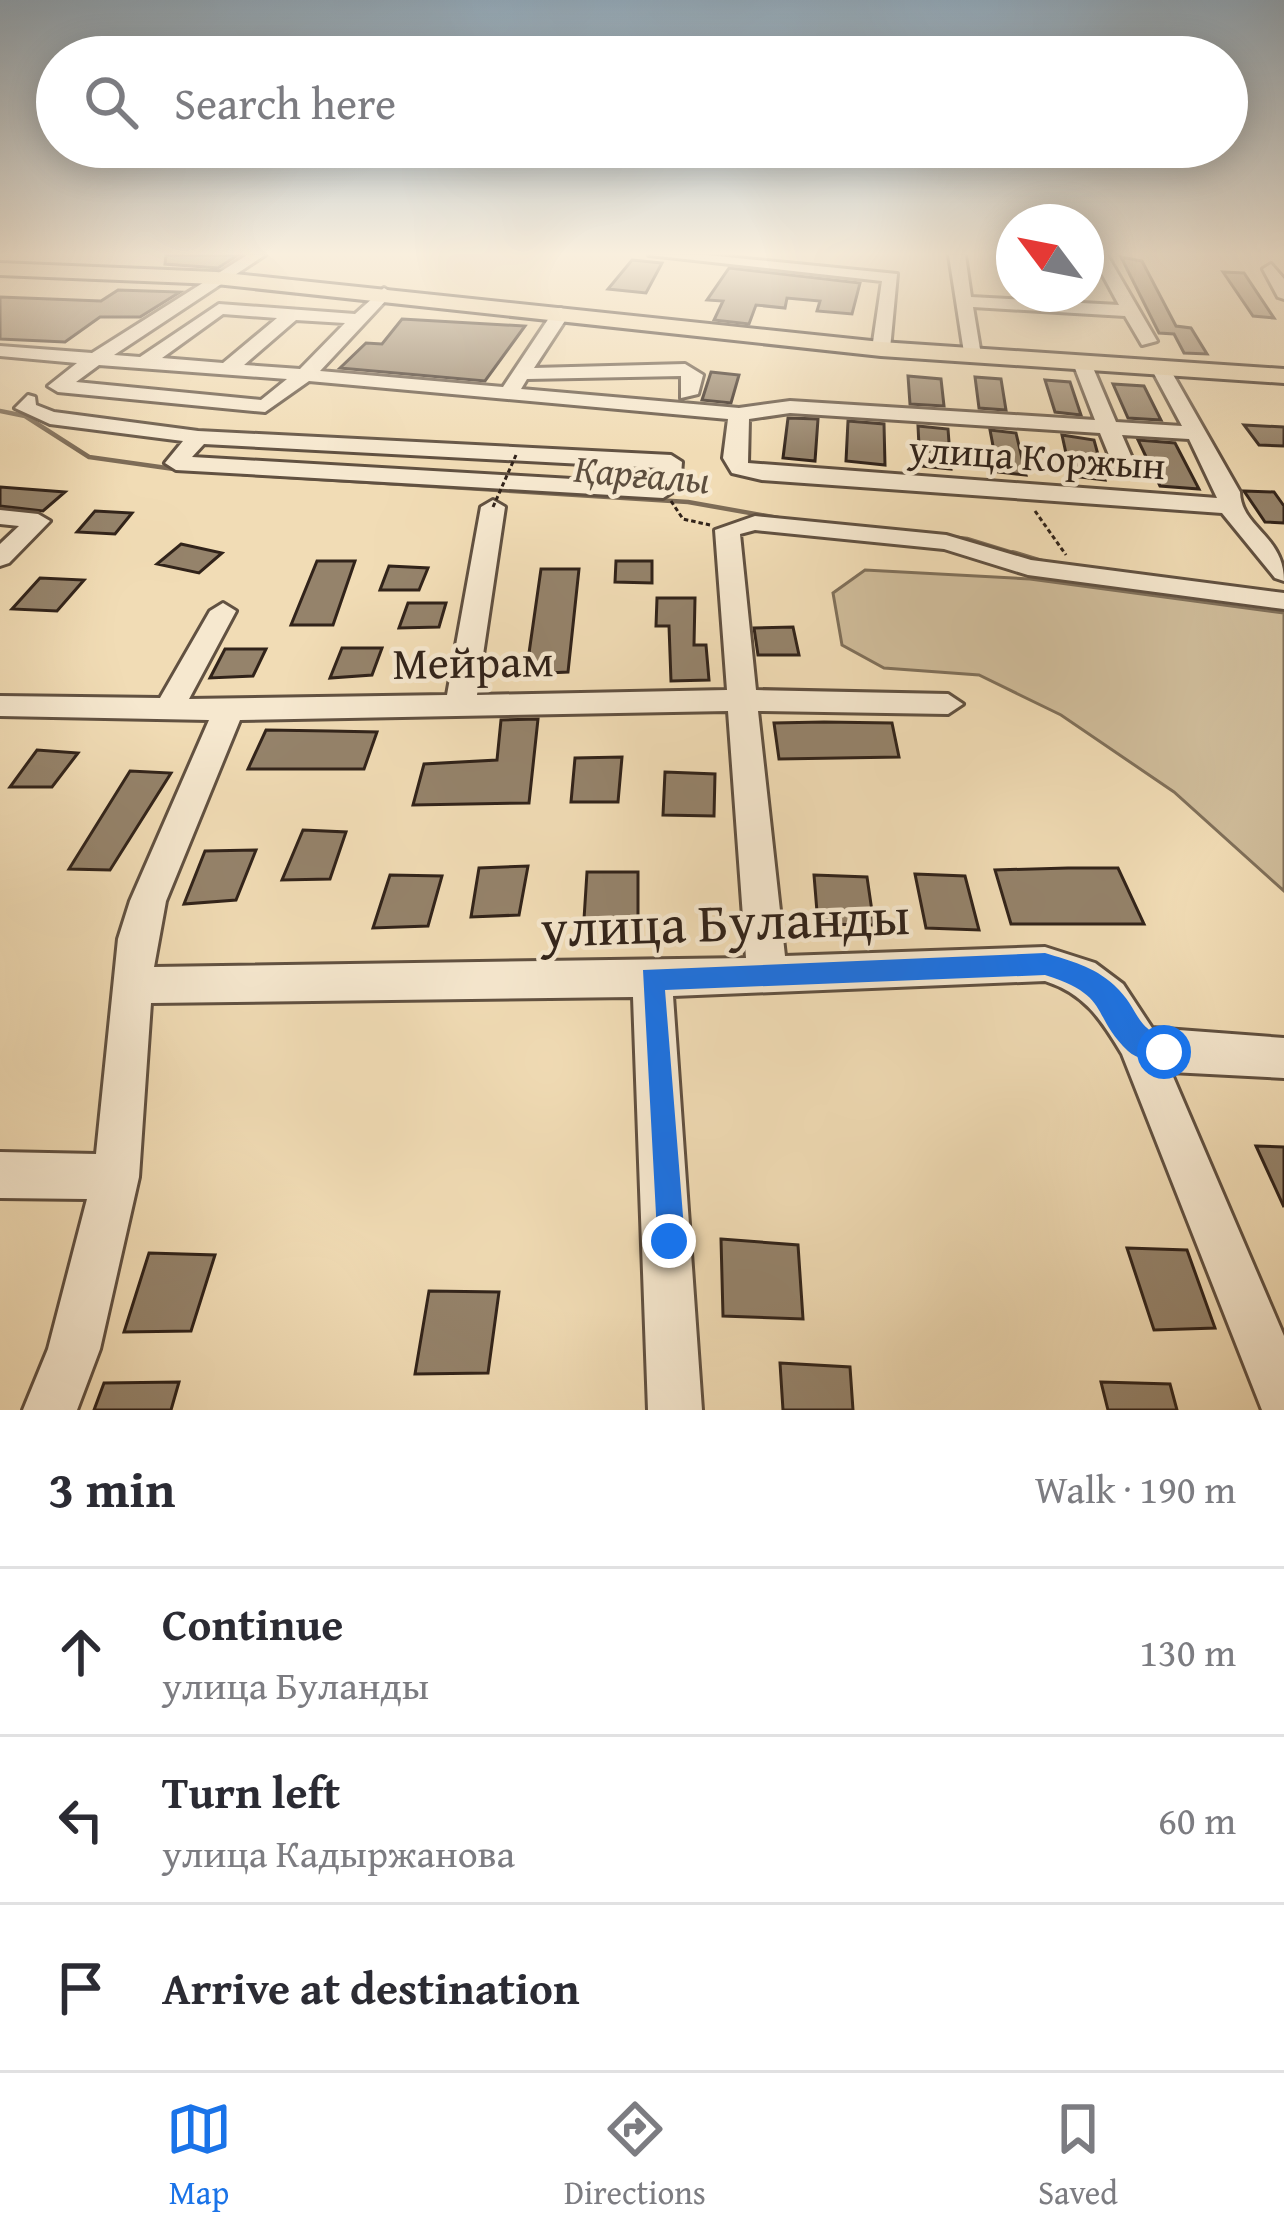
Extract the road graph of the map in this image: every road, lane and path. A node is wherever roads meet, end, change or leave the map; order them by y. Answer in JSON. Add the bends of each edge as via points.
{"nodes":[{"id":1,"x":152,"y":321,"type":"edge"},
{"id":2,"x":199,"y":321,"type":"edge"},
{"id":3,"x":284,"y":321,"type":"edge"},
{"id":4,"x":357,"y":321,"type":"edge"},
{"id":5,"x":556,"y":321,"type":"edge"},
{"id":6,"x":628,"y":321,"type":"edge"},
{"id":7,"x":885,"y":321,"type":"edge"},
{"id":8,"x":966,"y":321,"type":"edge"},
{"id":9,"x":1137,"y":321,"type":"edge"},
{"id":10,"x":1148,"y":341,"type":"dead end"},
{"id":11,"x":881,"y":350,"type":"junction"},
{"id":12,"x":0,"y":351,"type":"edge"},
{"id":13,"x":972,"y":355,"type":"junction"},
{"id":14,"x":95,"y":359,"type":"junction"},
{"id":15,"x":1082,"y":362,"type":"junction"},
{"id":16,"x":142,"y":364,"type":"junction"},
{"id":17,"x":1160,"y":368,"type":"junction"},
{"id":18,"x":225,"y":371,"type":"junction"},
{"id":19,"x":521,"y":373,"type":"junction"},
{"id":20,"x":305,"y":375,"type":"junction"},
{"id":21,"x":1284,"y":376,"type":"edge"},
{"id":22,"x":509,"y":393,"type":"junction"},
{"id":23,"x":688,"y":394,"type":"dead end"},
{"id":24,"x":28,"y":401,"type":"dead end"},
{"id":25,"x":269,"y":405,"type":"junction"},
{"id":26,"x":739,"y":414,"type":"junction"},
{"id":27,"x":1110,"y":428,"type":"junction"},
{"id":28,"x":627,"y":431,"type":"junction"},
{"id":29,"x":1196,"y":433,"type":"junction"},
{"id":30,"x":198,"y":437,"type":"junction"},
{"id":31,"x":226,"y":437,"type":"junction"},
{"id":32,"x":516,"y":455,"type":"junction"},
{"id":33,"x":1124,"y":465,"type":"dead end"},
{"id":34,"x":1022,"y":491,"type":"junction"},
{"id":35,"x":498,"y":495,"type":"junction"},
{"id":36,"x":1229,"y":506,"type":"junction"},
{"id":37,"x":0,"y":517,"type":"edge"},
{"id":38,"x":1066,"y":554,"type":"dead end"},
{"id":39,"x":0,"y":558,"type":"edge"},
{"id":40,"x":1284,"y":573,"type":"edge"},
{"id":41,"x":1284,"y":601,"type":"edge"},
{"id":42,"x":223,"y":611,"type":"dead end"},
{"id":43,"x":740,"y":700,"type":"junction"},
{"id":44,"x":948,"y":704,"type":"dead end"},
{"id":45,"x":0,"y":706,"type":"edge"},
{"id":46,"x":460,"y":707,"type":"junction"},
{"id":47,"x":169,"y":708,"type":"junction"},
{"id":48,"x":230,"y":710,"type":"junction"},
{"id":49,"x":767,"y":974,"type":"junction"},
{"id":50,"x":652,"y":979,"type":"junction"},
{"id":51,"x":133,"y":985,"type":"junction"},
{"id":52,"x":1138,"y":1043,"type":"junction"},
{"id":53,"x":1284,"y":1058,"type":"edge"},
{"id":54,"x":0,"y":1174,"type":"edge"},
{"id":55,"x":116,"y":1177,"type":"junction"},
{"id":56,"x":1284,"y":1398,"type":"edge"},
{"id":57,"x":50,"y":1410,"type":"edge"},
{"id":58,"x":675,"y":1410,"type":"edge"}],
"edges":[{"from":1,"to":14,"type":"street"},
{"from":2,"to":16,"type":"street"},
{"from":3,"to":18,"type":"street"},
{"from":4,"to":20,"type":"street"},
{"from":5,"to":19,"type":"street"},
{"from":6,"to":11,"type":"main road"},
{"from":7,"to":11,"type":"street"},
{"from":8,"to":13,"type":"street"},
{"from":9,"to":10,"type":"street"},
{"from":11,"to":13,"type":"main road"},
{"from":12,"to":14,"type":"street"},
{"from":13,"to":15,"type":"main road"},
{"from":14,"to":16,"type":"street"},
{"from":14,"to":25,"type":"street","via":[[58,386]]},
{"from":15,"to":17,"type":"main road"},
{"from":15,"to":27,"type":"street"},
{"from":16,"to":18,"type":"street"},
{"from":17,"to":21,"type":"main road"},
{"from":17,"to":29,"type":"street","name":"улица Коржын"},
{"from":18,"to":20,"type":"street"},
{"from":19,"to":22,"type":"street"},
{"from":19,"to":23,"type":"street","via":[[686,370],[693,375]]},
{"from":20,"to":22,"type":"street"},
{"from":20,"to":25,"type":"street"},
{"from":22,"to":28,"type":"street"},
{"from":24,"to":30,"type":"street","via":[[33,414],[50,418]]},
{"from":25,"to":31,"type":"street"},
{"from":26,"to":27,"type":"street","via":[[790,407]]},
{"from":26,"to":28,"type":"street"},
{"from":26,"to":34,"type":"street","name":"улица Коржын","via":[[740,469]]},
{"from":27,"to":29,"type":"street"},
{"from":27,"to":33,"type":"street"},
{"from":28,"to":32,"type":"street"},
{"from":28,"to":35,"type":"street","via":[[671,462],[669,487]]},
{"from":29,"to":36,"type":"street","name":"улица Коржын"},
{"from":30,"to":31,"type":"street"},
{"from":30,"to":35,"type":"street","via":[[176,463]]},
{"from":31,"to":32,"type":"street"},
{"from":32,"to":35,"type":"path","bridge":true},
{"from":34,"to":36,"type":"street","name":"улица Коржын"},
{"from":34,"to":38,"type":"path"},
{"from":35,"to":46,"type":"street"},
{"from":36,"to":40,"type":"street"},
{"from":37,"to":39,"type":"street","via":[[38,521]]},
{"from":41,"to":43,"type":"street","via":[[1028,567],[946,542],[736,524],[727,530]]},
{"from":42,"to":47,"type":"street"},
{"from":43,"to":44,"type":"street","name":"Мейрам"},
{"from":43,"to":46,"type":"street","name":"Мейрам"},
{"from":43,"to":49,"type":"street"},
{"from":45,"to":47,"type":"street","name":"Мейрам"},
{"from":46,"to":48,"type":"street","name":"Мейрам"},
{"from":47,"to":48,"type":"street","name":"Мейрам"},
{"from":48,"to":51,"type":"street","via":[[148,901]]},
{"from":49,"to":50,"type":"street","name":"улица Буланды"},
{"from":49,"to":52,"type":"street","name":"улица Буланды","via":[[1045,964],[1082,975],[1108,997]]},
{"from":50,"to":51,"type":"street","name":"улица Буланды"},
{"from":50,"to":58,"type":"street"},
{"from":51,"to":55,"type":"street"},
{"from":52,"to":53,"type":"street","via":[[1164,1052]]},
{"from":52,"to":56,"type":"street","name":"улица Буланды"},
{"from":54,"to":55,"type":"street"},
{"from":55,"to":57,"type":"street","via":[[74,1349]]}]}
